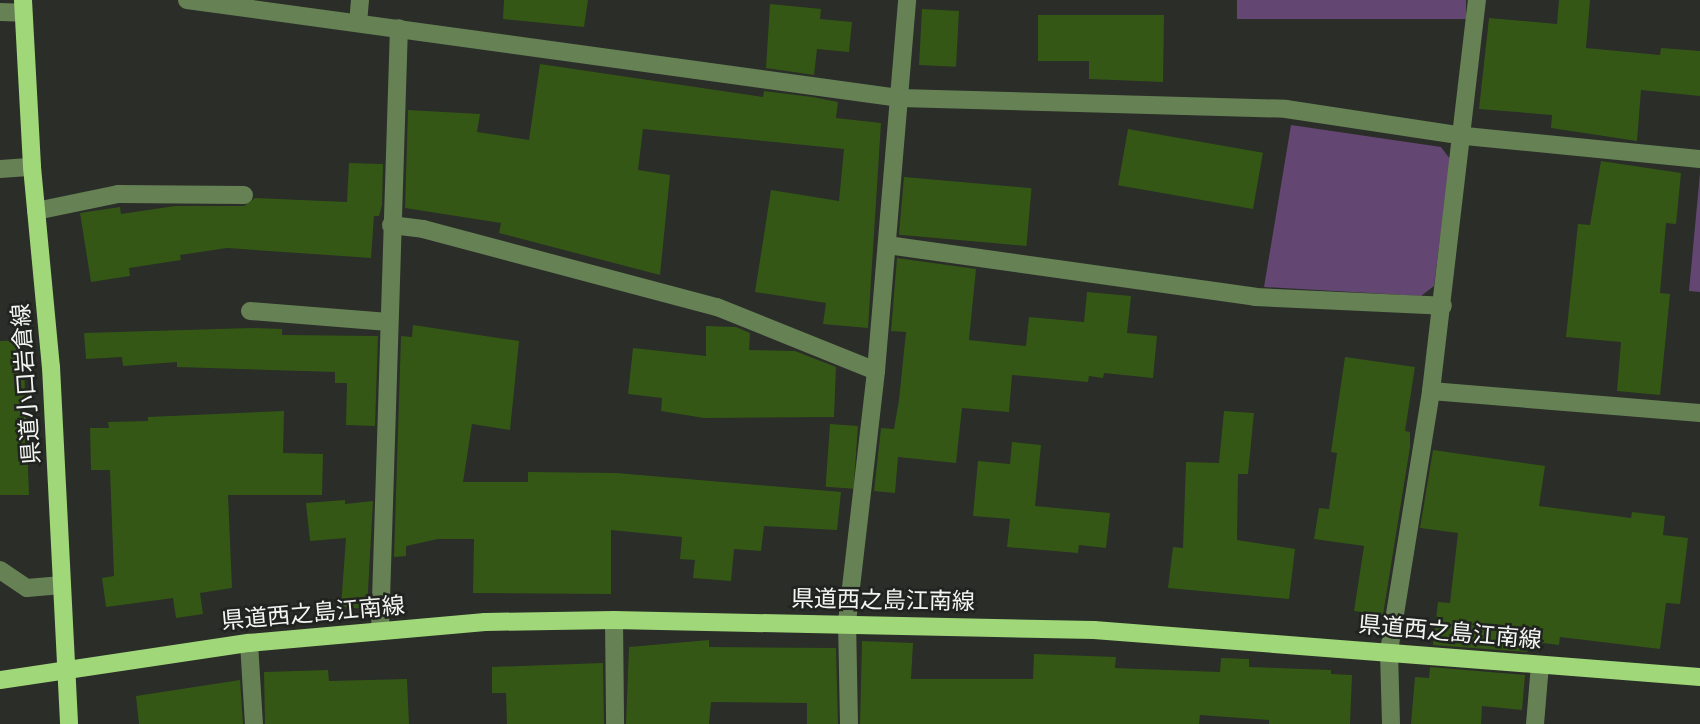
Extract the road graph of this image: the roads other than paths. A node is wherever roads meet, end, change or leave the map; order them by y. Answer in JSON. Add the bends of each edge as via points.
{"nodes":[{"id":1,"x":187,"y":0,"type":"edge"},
{"id":2,"x":360,"y":0,"type":"edge"},
{"id":3,"x":907,"y":0,"type":"edge"},
{"id":4,"x":1477,"y":0,"type":"edge"},
{"id":5,"x":23,"y":6,"type":"edge"},
{"id":6,"x":0,"y":12,"type":"edge"},
{"id":7,"x":358,"y":23,"type":"junction"},
{"id":8,"x":398,"y":28,"type":"junction"},
{"id":9,"x":900,"y":98,"type":"junction"},
{"id":10,"x":1465,"y":136,"type":"junction"},
{"id":11,"x":1700,"y":159,"type":"edge"},
{"id":12,"x":32,"y":167,"type":"junction"},
{"id":13,"x":0,"y":169,"type":"edge"},
{"id":14,"x":244,"y":195,"type":"dead end"},
{"id":15,"x":36,"y":211,"type":"junction"},
{"id":16,"x":391,"y":226,"type":"junction"},
{"id":17,"x":887,"y":245,"type":"junction"},
{"id":18,"x":1443,"y":306,"type":"junction"},
{"id":19,"x":250,"y":311,"type":"dead end"},
{"id":20,"x":388,"y":322,"type":"junction"},
{"id":21,"x":876,"y":371,"type":"junction"},
{"id":22,"x":1432,"y":391,"type":"junction"},
{"id":23,"x":1700,"y":413,"type":"edge"},
{"id":24,"x":0,"y":570,"type":"edge"},
{"id":25,"x":62,"y":585,"type":"junction"},
{"id":26,"x":614,"y":620,"type":"junction"},
{"id":27,"x":847,"y":622,"type":"junction"},
{"id":28,"x":380,"y":631,"type":"junction"},
{"id":29,"x":249,"y":643,"type":"junction"},
{"id":30,"x":1389,"y":651,"type":"junction"},
{"id":31,"x":1540,"y":665,"type":"junction"},
{"id":32,"x":64,"y":667,"type":"junction"},
{"id":33,"x":1700,"y":677,"type":"edge"},
{"id":34,"x":0,"y":680,"type":"edge"},
{"id":35,"x":69,"y":724,"type":"edge"},
{"id":36,"x":254,"y":724,"type":"edge"},
{"id":37,"x":615,"y":724,"type":"edge"},
{"id":38,"x":849,"y":724,"type":"edge"},
{"id":39,"x":1391,"y":724,"type":"edge"},
{"id":40,"x":1535,"y":724,"type":"edge"}],
"edges":[{"from":1,"to":7,"type":"street"},
{"from":2,"to":7,"type":"street"},
{"from":3,"to":9,"type":"street"},
{"from":4,"to":10,"type":"street"},
{"from":5,"to":6,"type":"street"},
{"from":5,"to":12,"type":"main road","name":"県道小口岩倉線"},
{"from":7,"to":8,"type":"street"},
{"from":8,"to":9,"type":"street"},
{"from":8,"to":16,"type":"street"},
{"from":9,"to":10,"type":"street","via":[[1286,109]]},
{"from":9,"to":17,"type":"street"},
{"from":10,"to":11,"type":"street"},
{"from":10,"to":18,"type":"street"},
{"from":12,"to":13,"type":"street"},
{"from":12,"to":15,"type":"main road","name":"県道小口岩倉線"},
{"from":14,"to":15,"type":"street","via":[[118,194]]},
{"from":15,"to":25,"type":"main road","name":"県道小口岩倉線","via":[[51,367]]},
{"from":16,"to":20,"type":"street"},
{"from":16,"to":21,"type":"street","via":[[424,229],[717,307]]},
{"from":17,"to":18,"type":"street","via":[[1255,297]]},
{"from":17,"to":21,"type":"street"},
{"from":18,"to":22,"type":"street"},
{"from":19,"to":20,"type":"street"},
{"from":20,"to":28,"type":"street"},
{"from":21,"to":27,"type":"street"},
{"from":22,"to":23,"type":"street"},
{"from":22,"to":30,"type":"street"},
{"from":24,"to":25,"type":"street","via":[[27,588]]},
{"from":25,"to":32,"type":"main road","name":"県道小口岩倉線"},
{"from":26,"to":27,"type":"main road","name":"県道西之島江南線"},
{"from":26,"to":28,"type":"main road","name":"県道西之島江南線","via":[[485,622]]},
{"from":26,"to":37,"type":"street"},
{"from":27,"to":30,"type":"main road","name":"県道西之島江南線","via":[[1094,630]]},
{"from":27,"to":38,"type":"street"},
{"from":28,"to":29,"type":"main road","name":"県道西之島江南線"},
{"from":29,"to":32,"type":"main road","name":"県道西之島江南線"},
{"from":29,"to":36,"type":"street"},
{"from":30,"to":31,"type":"main road","name":"県道西之島江南線"},
{"from":30,"to":39,"type":"street"},
{"from":31,"to":33,"type":"main road","name":"県道西之島江南線"},
{"from":31,"to":40,"type":"street"},
{"from":32,"to":34,"type":"main road","name":"県道西之島江南線"},
{"from":32,"to":35,"type":"main road","name":"県道小口岩倉線"}]}
